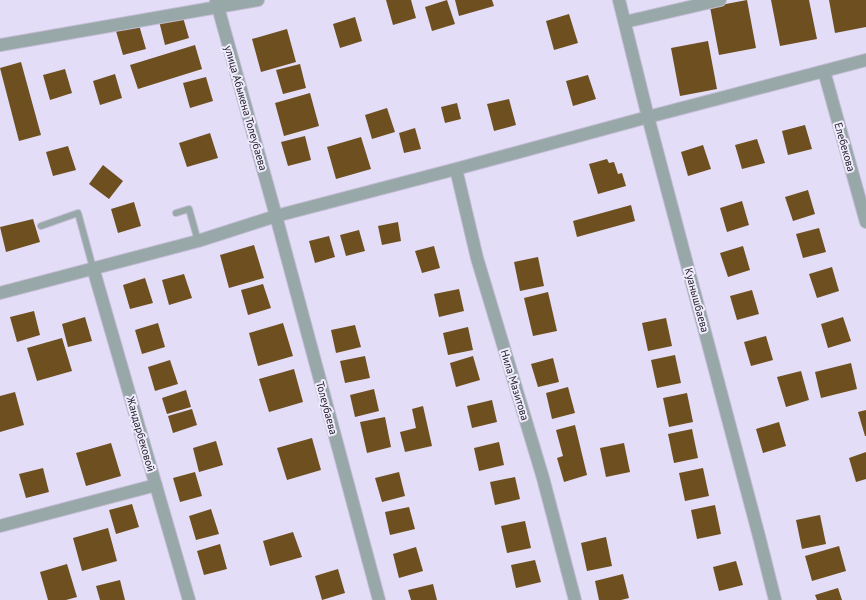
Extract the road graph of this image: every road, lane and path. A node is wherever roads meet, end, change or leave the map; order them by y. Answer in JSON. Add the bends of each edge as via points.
{"nodes":[{"id":1,"x":258,"y":0,"type":"edge"},
{"id":2,"x":619,"y":0,"type":"edge"},
{"id":3,"x":720,"y":0,"type":"edge"},
{"id":4,"x":217,"y":4,"type":"edge"},
{"id":5,"x":625,"y":22,"type":"junction"},
{"id":6,"x":0,"y":45,"type":"edge"},
{"id":7,"x":866,"y":60,"type":"edge"},
{"id":8,"x":824,"y":71,"type":"junction"},
{"id":9,"x":648,"y":117,"type":"junction"},
{"id":10,"x":456,"y":169,"type":"junction"},
{"id":11,"x":176,"y":213,"type":"dead end"},
{"id":12,"x":276,"y":216,"type":"junction"},
{"id":13,"x":866,"y":222,"type":"edge"},
{"id":14,"x":41,"y":226,"type":"dead end"},
{"id":15,"x":198,"y":240,"type":"junction"},
{"id":16,"x":93,"y":268,"type":"junction"},
{"id":17,"x":0,"y":293,"type":"edge"},
{"id":18,"x":156,"y":486,"type":"junction"},
{"id":19,"x":0,"y":526,"type":"edge"},
{"id":20,"x":189,"y":600,"type":"edge"},
{"id":21,"x":379,"y":600,"type":"edge"},
{"id":22,"x":575,"y":600,"type":"edge"},
{"id":23,"x":775,"y":600,"type":"edge"}],
"edges":[{"from":1,"to":4,"type":"street"},
{"from":2,"to":5,"type":"street","name":"Куанышбаева"},
{"from":3,"to":5,"type":"street"},
{"from":4,"to":6,"type":"street"},
{"from":4,"to":12,"type":"street","name":"улица Абыкена Толеубаева"},
{"from":5,"to":9,"type":"street","name":"Куанышбаева"},
{"from":7,"to":8,"type":"street"},
{"from":8,"to":9,"type":"street"},
{"from":8,"to":13,"type":"street","name":"Елебекова"},
{"from":9,"to":10,"type":"street"},
{"from":9,"to":23,"type":"street","name":"Куанышбаева"},
{"from":10,"to":12,"type":"street"},
{"from":10,"to":22,"type":"street","name":"Нила Мазитова","via":[[478,258],[543,478]]},
{"from":11,"to":15,"type":"lane","via":[[189,209]]},
{"from":12,"to":15,"type":"street"},
{"from":12,"to":21,"type":"street","name":"Толеубаева"},
{"from":14,"to":16,"type":"lane","via":[[78,213]]},
{"from":15,"to":16,"type":"street"},
{"from":16,"to":17,"type":"street"},
{"from":16,"to":18,"type":"street","name":"Жандарбековой"},
{"from":18,"to":19,"type":"street"},
{"from":18,"to":20,"type":"street","name":"Жандарбековой"}]}
